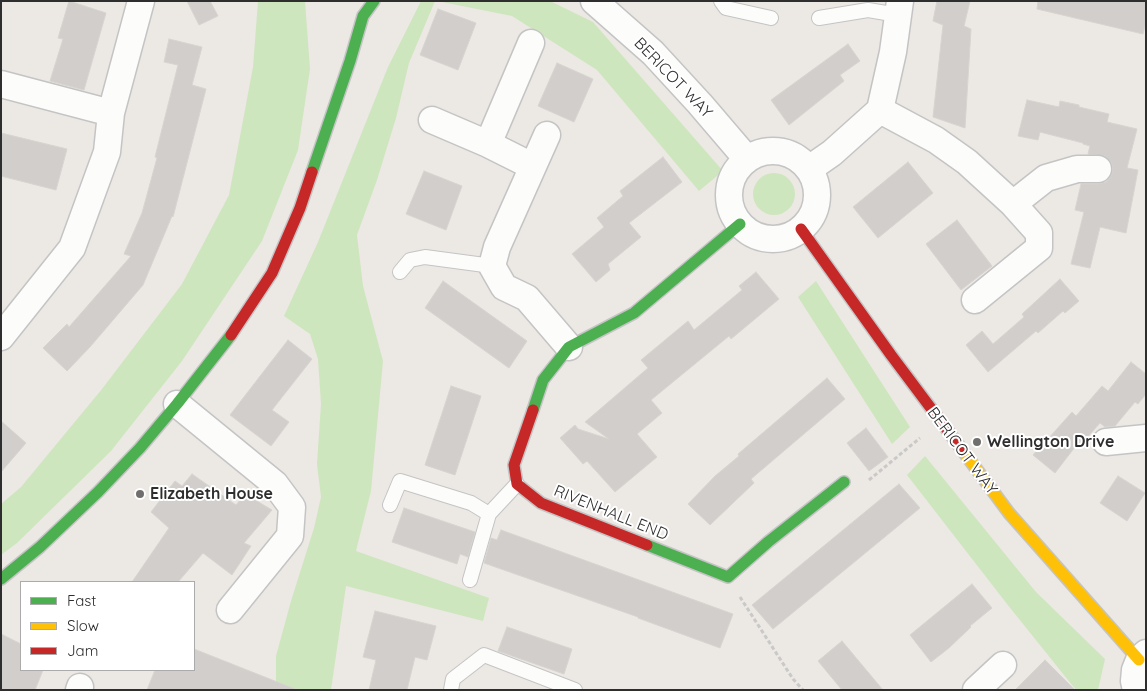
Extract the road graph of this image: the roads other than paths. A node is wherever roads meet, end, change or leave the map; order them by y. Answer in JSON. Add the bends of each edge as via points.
{"nodes":[{"id":1,"x":141,"y":1,"type":"edge"},
{"id":2,"x":360,"y":1,"type":"edge"},
{"id":3,"x":374,"y":1,"type":"edge"},
{"id":4,"x":594,"y":1,"type":"edge"},
{"id":5,"x":721,"y":1,"type":"edge"},
{"id":6,"x":899,"y":8,"type":"edge"},
{"id":7,"x":363,"y":16,"type":"junction"},
{"id":8,"x":771,"y":18,"type":"dead end"},
{"id":9,"x":819,"y":18,"type":"dead end"},
{"id":10,"x":531,"y":43,"type":"dead end"},
{"id":11,"x":1,"y":84,"type":"edge"},
{"id":12,"x":880,"y":110,"type":"junction"},
{"id":13,"x":111,"y":113,"type":"junction"},
{"id":14,"x":432,"y":120,"type":"dead end"},
{"id":15,"x":547,"y":135,"type":"dead end"},
{"id":16,"x":488,"y":144,"type":"junction"},
{"id":17,"x":747,"y":159,"type":"junction"},
{"id":18,"x":532,"y":166,"type":"junction"},
{"id":19,"x":809,"y":169,"type":"junction"},
{"id":20,"x":1098,"y":170,"type":"dead end"},
{"id":21,"x":1013,"y":204,"type":"junction"},
{"id":22,"x":740,"y":224,"type":"junction"},
{"id":23,"x":801,"y":229,"type":"junction"},
{"id":24,"x":492,"y":266,"type":"junction"},
{"id":25,"x":400,"y":272,"type":"dead end"},
{"id":26,"x":975,"y":300,"type":"dead end"},
{"id":27,"x":1,"y":338,"type":"edge"},
{"id":28,"x":569,"y":347,"type":"junction"},
{"id":29,"x":177,"y":404,"type":"junction"},
{"id":30,"x":1146,"y":438,"type":"edge"},
{"id":31,"x":1106,"y":442,"type":"dead end"},
{"id":32,"x":844,"y":482,"type":"road end"},
{"id":33,"x":517,"y":484,"type":"junction"},
{"id":34,"x":390,"y":505,"type":"dead end"},
{"id":35,"x":489,"y":514,"type":"junction"},
{"id":36,"x":1,"y":579,"type":"edge"},
{"id":37,"x":470,"y":580,"type":"dead end"},
{"id":38,"x":230,"y":610,"type":"dead end"},
{"id":39,"x":1142,"y":657,"type":"edge"},
{"id":40,"x":1003,"y":665,"type":"dead end"},
{"id":41,"x":451,"y":690,"type":"edge"},
{"id":42,"x":575,"y":690,"type":"edge"},
{"id":43,"x":976,"y":690,"type":"edge"},
{"id":44,"x":1136,"y":690,"type":"edge"}],
"edges":[{"from":1,"to":13,"type":"street"},
{"from":2,"to":7,"type":"street"},
{"from":3,"to":7,"type":"street"},
{"from":4,"to":17,"type":"street","name":"BERICOT WAY","via":[[653,53]]},
{"from":5,"to":8,"type":"lane","via":[[726,8]]},
{"from":6,"to":9,"type":"lane"},
{"from":6,"to":12,"type":"street"},
{"from":7,"to":29,"type":"street","via":[[300,208],[272,273],[234,331]]},
{"from":10,"to":16,"type":"street"},
{"from":11,"to":13,"type":"street"},
{"from":12,"to":19,"type":"street"},
{"from":12,"to":21,"type":"street","via":[[936,140],[967,162]]},
{"from":13,"to":27,"type":"street","via":[[107,152],[72,248]]},
{"from":14,"to":16,"type":"street"},
{"from":15,"to":18,"type":"street"},
{"from":16,"to":18,"type":"street"},
{"from":17,"to":19,"type":"street","via":[[760,153],[786,153]]},
{"from":17,"to":22,"type":"street","via":[[731,183],[731,204]]},
{"from":18,"to":24,"type":"street"},
{"from":19,"to":23,"type":"street","via":[[815,180],[816,207]]},
{"from":20,"to":21,"type":"street","via":[[1077,169],[1046,178]]},
{"from":21,"to":26,"type":"street","via":[[1039,233],[1038,248]]},
{"from":22,"to":23,"type":"street","via":[[763,238],[790,236]]},
{"from":22,"to":28,"type":"street","via":[[634,313]]},
{"from":23,"to":39,"type":"street","name":"BERICOT WAY","via":[[1009,514]]},
{"from":24,"to":25,"type":"lane","via":[[425,258],[410,260]]},
{"from":24,"to":28,"type":"street","via":[[504,287],[527,298]]},
{"from":28,"to":33,"type":"street","via":[[543,380],[514,465]]},
{"from":29,"to":36,"type":"street","via":[[98,492]]},
{"from":29,"to":38,"type":"street","via":[[275,484],[292,507],[290,536]]},
{"from":30,"to":31,"type":"street"},
{"from":32,"to":33,"type":"street","name":"RIVENHALL END","via":[[728,577],[541,503]]},
{"from":33,"to":35,"type":"lane"},
{"from":34,"to":35,"type":"lane","via":[[400,481],[471,503]]},
{"from":35,"to":37,"type":"lane"},
{"from":39,"to":44,"type":"street","name":"BERICOT WAY","via":[[1135,670]]},
{"from":40,"to":43,"type":"street"},
{"from":41,"to":42,"type":"lane","via":[[453,679],[484,655]]}]}
